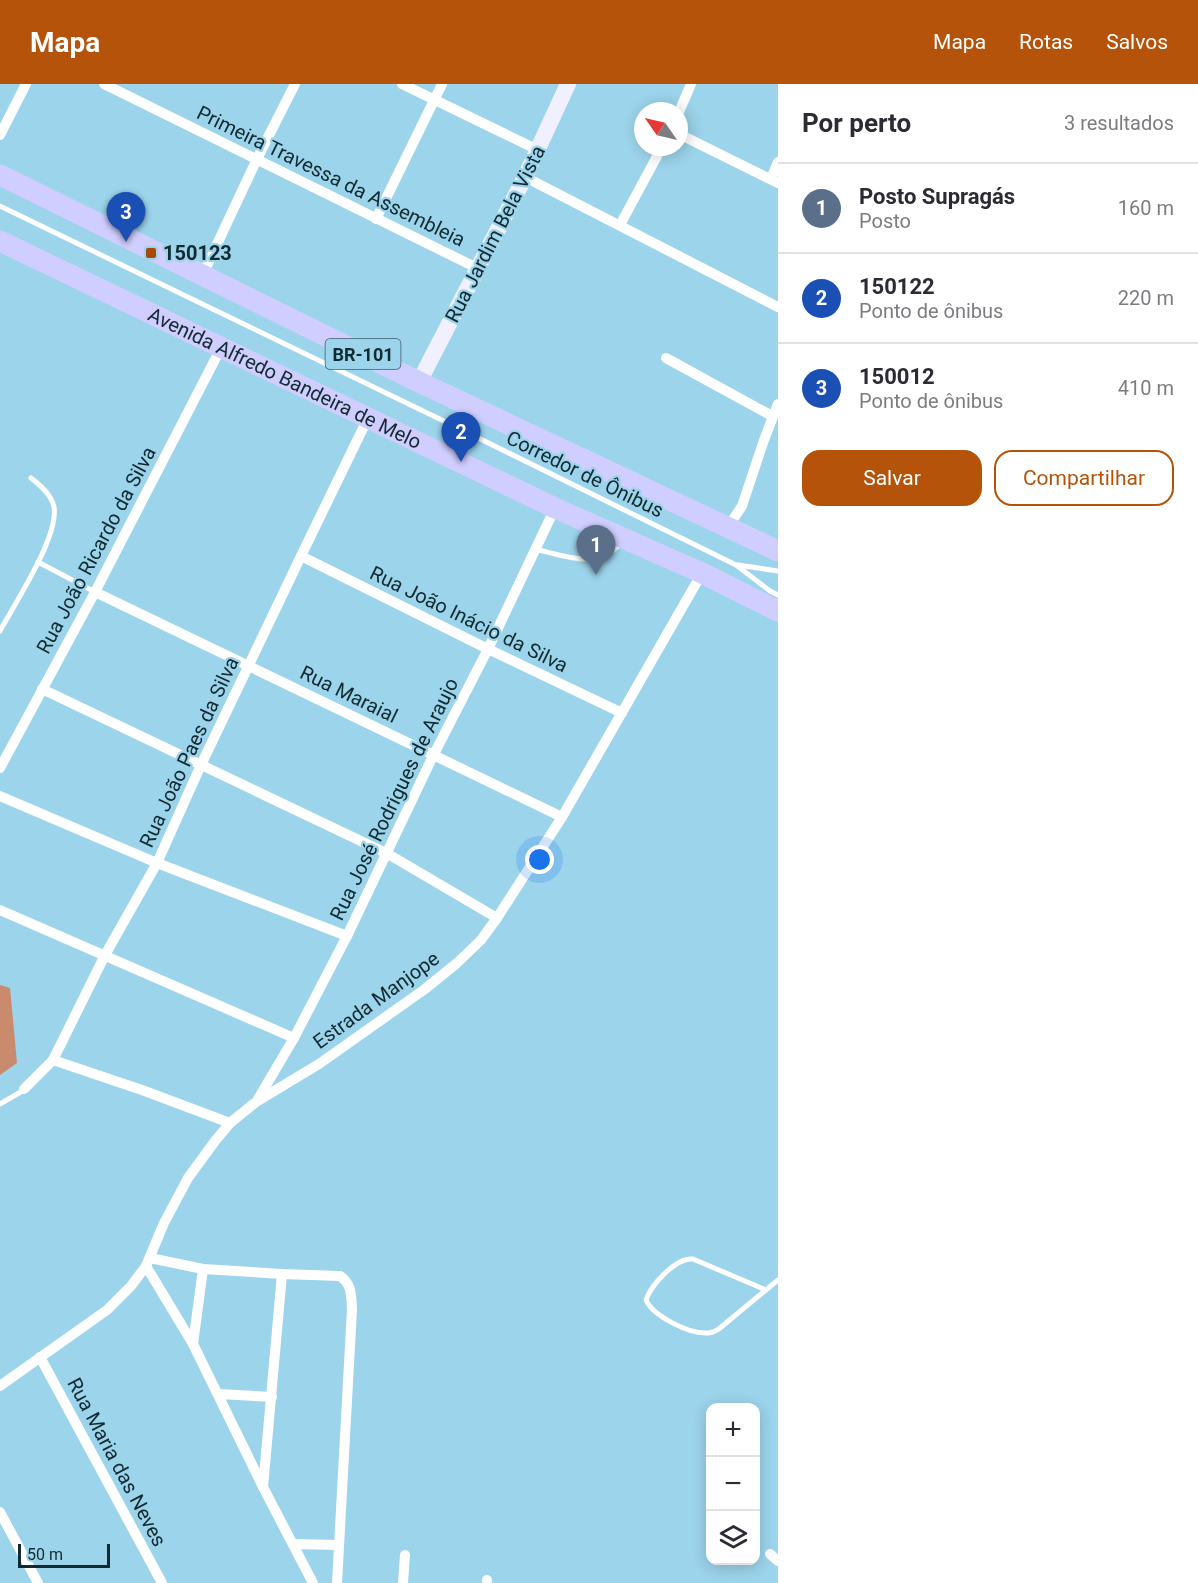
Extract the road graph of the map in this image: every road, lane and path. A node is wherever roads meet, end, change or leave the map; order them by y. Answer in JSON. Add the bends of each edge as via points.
{"nodes":[{"id":1,"x":26,"y":84,"type":"edge"},
{"id":2,"x":104,"y":84,"type":"edge"},
{"id":3,"x":295,"y":84,"type":"edge"},
{"id":4,"x":402,"y":84,"type":"edge"},
{"id":5,"x":442,"y":84,"type":"edge"},
{"id":6,"x":568,"y":84,"type":"edge"},
{"id":7,"x":691,"y":84,"type":"edge"},
{"id":8,"x":435,"y":100,"type":"junction"},
{"id":9,"x":683,"y":102,"type":"edge"},
{"id":10,"x":0,"y":135,"type":"edge"},
{"id":11,"x":688,"y":138,"type":"edge"},
{"id":12,"x":538,"y":150,"type":"junction"},
{"id":13,"x":657,"y":156,"type":"edge"},
{"id":14,"x":257,"y":159,"type":"junction"},
{"id":15,"x":778,"y":162,"type":"edge"},
{"id":16,"x":0,"y":175,"type":"edge"},
{"id":17,"x":525,"y":177,"type":"junction"},
{"id":18,"x":774,"y":181,"type":"edge"},
{"id":19,"x":0,"y":206,"type":"edge"},
{"id":20,"x":376,"y":219,"type":"junction"},
{"id":21,"x":620,"y":225,"type":"junction"},
{"id":22,"x":0,"y":241,"type":"edge"},
{"id":23,"x":477,"y":268,"type":"junction"},
{"id":24,"x":203,"y":274,"type":"junction"},
{"id":25,"x":778,"y":307,"type":"edge"},
{"id":26,"x":221,"y":348,"type":"junction"},
{"id":27,"x":666,"y":358,"type":"dead end"},
{"id":28,"x":419,"y":382,"type":"junction"},
{"id":29,"x":778,"y":404,"type":"edge"},
{"id":30,"x":772,"y":416,"type":"junction"},
{"id":31,"x":368,"y":418,"type":"junction"},
{"id":32,"x":31,"y":478,"type":"dead end"},
{"id":33,"x":555,"y":508,"type":"junction"},
{"id":34,"x":728,"y":526,"type":"junction"},
{"id":35,"x":628,"y":540,"type":"junction"},
{"id":36,"x":535,"y":549,"type":"junction"},
{"id":37,"x":778,"y":551,"type":"edge"},
{"id":38,"x":301,"y":556,"type":"junction"},
{"id":39,"x":38,"y":562,"type":"junction"},
{"id":40,"x":736,"y":565,"type":"junction"},
{"id":41,"x":778,"y":571,"type":"edge"},
{"id":42,"x":702,"y":573,"type":"junction"},
{"id":43,"x":95,"y":592,"type":"junction"},
{"id":44,"x":778,"y":595,"type":"edge"},
{"id":45,"x":778,"y":611,"type":"edge"},
{"id":46,"x":0,"y":631,"type":"edge"},
{"id":47,"x":488,"y":649,"type":"junction"},
{"id":48,"x":249,"y":665,"type":"junction"},
{"id":49,"x":42,"y":690,"type":"junction"},
{"id":50,"x":622,"y":713,"type":"junction"},
{"id":51,"x":433,"y":756,"type":"junction"},
{"id":52,"x":201,"y":765,"type":"junction"},
{"id":53,"x":0,"y":768,"type":"edge"},
{"id":54,"x":0,"y":795,"type":"edge"},
{"id":55,"x":562,"y":817,"type":"junction"},
{"id":56,"x":388,"y":854,"type":"junction"},
{"id":57,"x":157,"y":863,"type":"junction"},
{"id":58,"x":0,"y":910,"type":"edge"},
{"id":59,"x":497,"y":918,"type":"junction"},
{"id":60,"x":347,"y":936,"type":"junction"},
{"id":61,"x":105,"y":956,"type":"junction"},
{"id":62,"x":294,"y":1038,"type":"junction"},
{"id":63,"x":53,"y":1060,"type":"junction"},
{"id":64,"x":24,"y":1089,"type":"joint"},
{"id":65,"x":256,"y":1102,"type":"junction"},
{"id":66,"x":0,"y":1104,"type":"edge"},
{"id":67,"x":230,"y":1123,"type":"junction"},
{"id":68,"x":148,"y":1262,"type":"junction"},
{"id":69,"x":203,"y":1269,"type":"junction"},
{"id":70,"x":282,"y":1274,"type":"junction"},
{"id":71,"x":778,"y":1280,"type":"edge"},
{"id":72,"x":766,"y":1290,"type":"junction"},
{"id":73,"x":194,"y":1344,"type":"junction"},
{"id":74,"x":40,"y":1357,"type":"junction"},
{"id":75,"x":0,"y":1386,"type":"edge"},
{"id":76,"x":218,"y":1394,"type":"junction"},
{"id":77,"x":272,"y":1397,"type":"junction"},
{"id":78,"x":263,"y":1487,"type":"junction"},
{"id":79,"x":0,"y":1512,"type":"edge"},
{"id":80,"x":293,"y":1544,"type":"junction"},
{"id":81,"x":339,"y":1545,"type":"junction"},
{"id":82,"x":405,"y":1555,"type":"dead end"},
{"id":83,"x":38,"y":1583,"type":"edge"},
{"id":84,"x":162,"y":1583,"type":"edge"},
{"id":85,"x":313,"y":1583,"type":"edge"},
{"id":86,"x":337,"y":1583,"type":"edge"},
{"id":87,"x":403,"y":1583,"type":"edge"}],
"edges":[{"from":1,"to":10,"type":"street"},
{"from":2,"to":14,"type":"street","name":"Primeira Travessa da Assembleia"},
{"from":3,"to":14,"type":"street"},
{"from":4,"to":8,"type":"street"},
{"from":5,"to":8,"type":"street"},
{"from":6,"to":12,"type":"main road","name":"Rua Jardim Bela Vista"},
{"from":7,"to":9,"type":"street"},
{"from":8,"to":12,"type":"street"},
{"from":8,"to":20,"type":"street"},
{"from":11,"to":18,"type":"street"},
{"from":12,"to":17,"type":"main road","name":"Rua Jardim Bela Vista"},
{"from":13,"to":21,"type":"street"},
{"from":14,"to":20,"type":"street","name":"Primeira Travessa da Assembleia"},
{"from":14,"to":24,"type":"street"},
{"from":15,"to":18,"type":"street"},
{"from":16,"to":24,"type":"highway","number":"BR-101"},
{"from":17,"to":21,"type":"street"},
{"from":17,"to":23,"type":"main road","name":"Rua Jardim Bela Vista"},
{"from":19,"to":40,"type":"lane","name":"Corredor de Ônibus"},
{"from":20,"to":23,"type":"street","name":"Primeira Travessa da Assembleia"},
{"from":21,"to":25,"type":"street"},
{"from":22,"to":26,"type":"highway","name":"Avenida Alfredo Bandeira de Melo","number":"BR-101"},
{"from":23,"to":28,"type":"main road","name":"Rua Jardim Bela Vista"},
{"from":24,"to":28,"type":"highway","number":"BR-101"},
{"from":26,"to":31,"type":"highway","name":"Avenida Alfredo Bandeira de Melo","number":"BR-101"},
{"from":26,"to":43,"type":"street","name":"Rua João Ricardo da Silva"},
{"from":27,"to":30,"type":"street"},
{"from":28,"to":34,"type":"highway","number":"BR-101"},
{"from":29,"to":30,"type":"street"},
{"from":30,"to":34,"type":"street","via":[[742,506]]},
{"from":31,"to":33,"type":"highway","name":"Avenida Alfredo Bandeira de Melo","number":"BR-101"},
{"from":31,"to":38,"type":"street","name":"Rua João Paes da Silva"},
{"from":32,"to":39,"type":"lane","via":[[54,505],[50,537]]},
{"from":33,"to":35,"type":"highway","name":"Avenida Alfredo Bandeira de Melo","number":"BR-101"},
{"from":33,"to":36,"type":"street","name":"Rua José Rodrigues de Araujo"},
{"from":34,"to":37,"type":"highway","number":"BR-101"},
{"from":35,"to":36,"type":"lane","via":[[597,559]]},
{"from":35,"to":42,"type":"highway","name":"Avenida Alfredo Bandeira de Melo","number":"BR-101"},
{"from":36,"to":47,"type":"street","name":"Rua José Rodrigues de Araujo"},
{"from":38,"to":47,"type":"street","name":"Rua João Inácio da Silva"},
{"from":38,"to":48,"type":"street","name":"Rua João Paes da Silva"},
{"from":39,"to":43,"type":"lane"},
{"from":39,"to":46,"type":"lane"},
{"from":40,"to":41,"type":"lane","name":"Corredor de Ônibus"},
{"from":40,"to":44,"type":"lane","name":"Corredor de Ônibus"},
{"from":42,"to":45,"type":"highway","number":"BR-101"},
{"from":42,"to":50,"type":"street","name":"Estrada Manjope"},
{"from":43,"to":48,"type":"street","name":"Rua Maraial"},
{"from":43,"to":49,"type":"street","name":"Rua João Ricardo da Silva"},
{"from":47,"to":50,"type":"street","name":"Rua João Inácio da Silva"},
{"from":47,"to":51,"type":"street","name":"Rua José Rodrigues de Araujo"},
{"from":48,"to":51,"type":"street","name":"Rua Maraial"},
{"from":48,"to":52,"type":"street","name":"Rua João Paes da Silva"},
{"from":49,"to":52,"type":"street"},
{"from":49,"to":53,"type":"street","name":"Rua João Ricardo da Silva"},
{"from":50,"to":55,"type":"street","name":"Estrada Manjope"},
{"from":51,"to":55,"type":"street","name":"Rua Maraial"},
{"from":51,"to":56,"type":"street","name":"Rua José Rodrigues de Araujo"},
{"from":52,"to":56,"type":"street"},
{"from":52,"to":57,"type":"street","name":"Rua João Paes da Silva"},
{"from":54,"to":57,"type":"street"},
{"from":55,"to":59,"type":"street","name":"Estrada Manjope"},
{"from":56,"to":59,"type":"street"},
{"from":56,"to":60,"type":"street","name":"Rua José Rodrigues de Araujo"},
{"from":57,"to":60,"type":"street"},
{"from":57,"to":61,"type":"street","name":"Rua João Paes da Silva"},
{"from":58,"to":61,"type":"street"},
{"from":59,"to":65,"type":"street","name":"Estrada Manjope","via":[[481,940],[425,989],[319,1064]]},
{"from":60,"to":62,"type":"street","name":"Rua José Rodrigues de Araujo"},
{"from":61,"to":62,"type":"street"},
{"from":61,"to":63,"type":"street","name":"Rua João Paes da Silva"},
{"from":62,"to":65,"type":"street","name":"Rua José Rodrigues de Araujo"},
{"from":63,"to":64,"type":"street","name":"Rua João Paes da Silva"},
{"from":63,"to":67,"type":"street"},
{"from":64,"to":66,"type":"lane"},
{"from":65,"to":67,"type":"street","name":"Estrada Manjope"},
{"from":67,"to":68,"type":"street","name":"Estrada Manjope","via":[[188,1178]]},
{"from":68,"to":69,"type":"street"},
{"from":68,"to":73,"type":"street"},
{"from":68,"to":74,"type":"street","name":"Estrada Manjope","via":[[131,1286],[106,1310]]},
{"from":69,"to":70,"type":"street"},
{"from":69,"to":73,"type":"street"},
{"from":70,"to":77,"type":"street"},
{"from":70,"to":81,"type":"street","via":[[340,1276],[350,1285],[352,1309]]},
{"from":71,"to":72,"type":"lane"},
{"from":72,"to":72,"type":"lane","via":[[687,1258],[665,1273],[646,1300],[660,1316],[687,1329],[710,1333]]},
{"from":73,"to":76,"type":"street"},
{"from":74,"to":75,"type":"street","name":"Estrada Manjope"},
{"from":74,"to":84,"type":"street","name":"Rua Maria das Neves"},
{"from":76,"to":77,"type":"street"},
{"from":76,"to":78,"type":"street"},
{"from":77,"to":78,"type":"street"},
{"from":78,"to":80,"type":"street"},
{"from":79,"to":83,"type":"street"},
{"from":80,"to":81,"type":"street"},
{"from":80,"to":85,"type":"street"},
{"from":81,"to":86,"type":"street"},
{"from":82,"to":87,"type":"street"}]}
